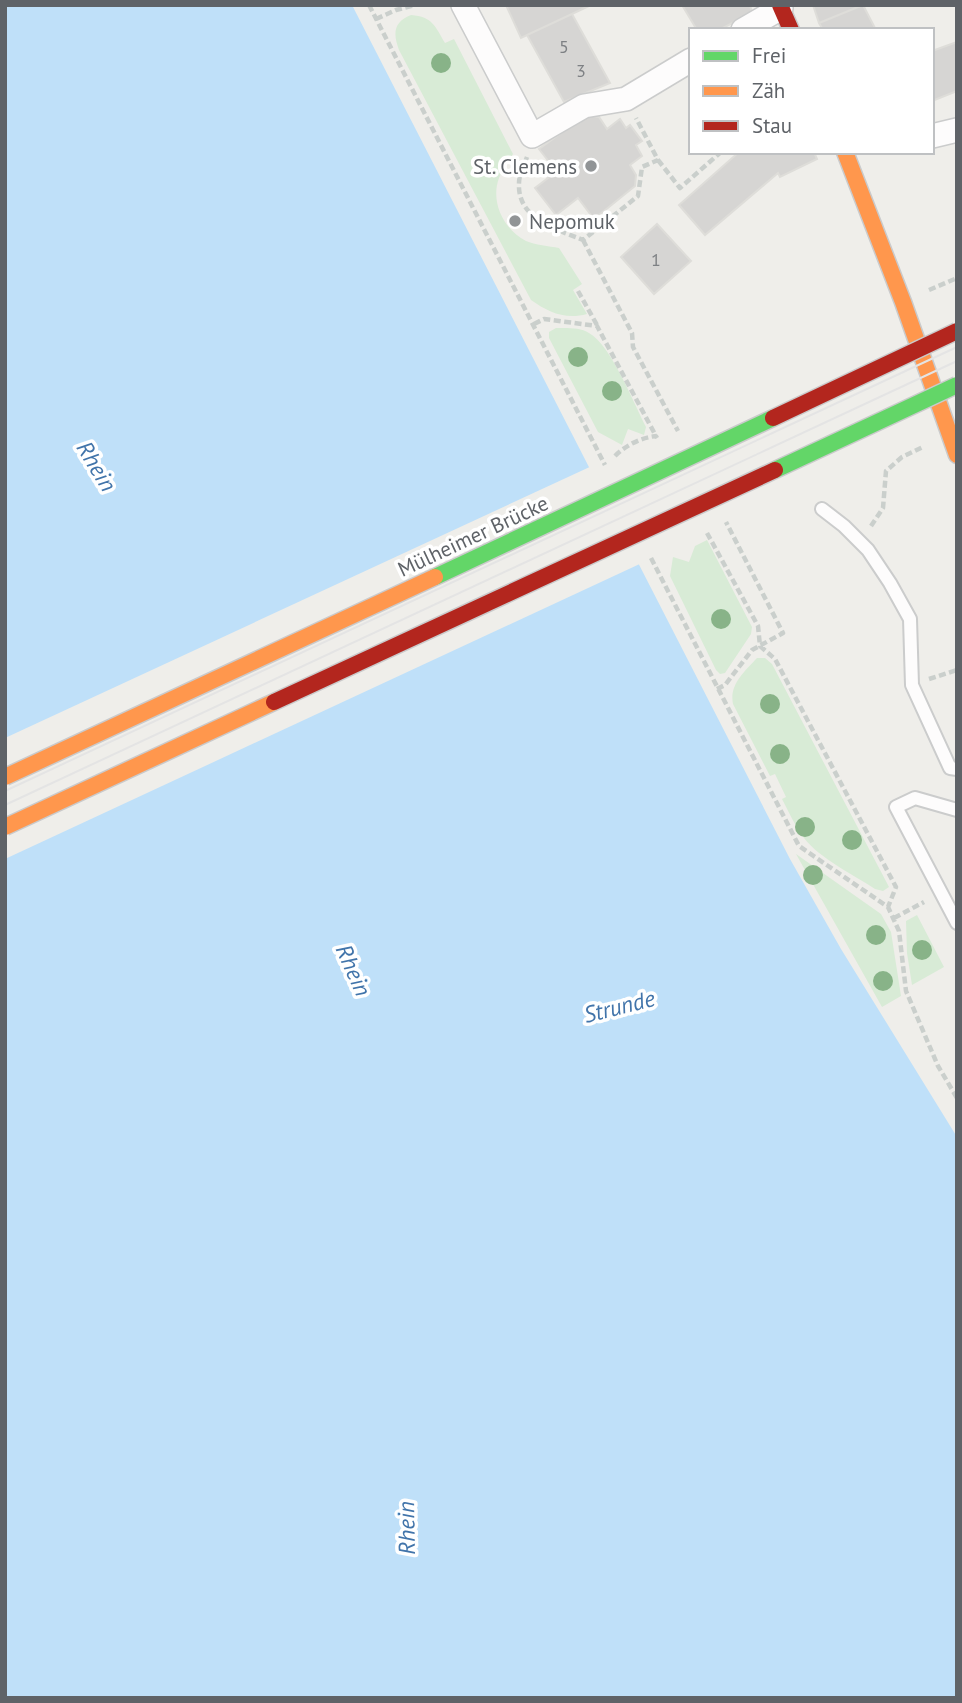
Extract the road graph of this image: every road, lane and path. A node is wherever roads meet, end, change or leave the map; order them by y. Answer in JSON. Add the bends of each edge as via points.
{"nodes":[{"id":1,"x":369,"y":5,"type":"edge"},
{"id":2,"x":415,"y":5,"type":"edge"},
{"id":3,"x":463,"y":5,"type":"edge"},
{"id":4,"x":780,"y":7,"type":"edge"},
{"id":5,"x":376,"y":19,"type":"junction"},
{"id":6,"x":746,"y":28,"type":"edge"},
{"id":7,"x":790,"y":28,"type":"edge"},
{"id":8,"x":689,"y":61,"type":"edge"},
{"id":9,"x":626,"y":99,"type":"junction"},
{"id":10,"x":957,"y":130,"type":"edge"},
{"id":11,"x":532,"y":136,"type":"junction"},
{"id":12,"x":934,"y":136,"type":"edge"},
{"id":13,"x":719,"y":154,"type":"edge"},
{"id":14,"x":850,"y":154,"type":"edge"},
{"id":15,"x":658,"y":160,"type":"junction"},
{"id":16,"x":583,"y":240,"type":"junction"},
{"id":17,"x":957,"y":278,"type":"edge"},
{"id":18,"x":940,"y":285,"type":"dead end"},
{"id":19,"x":578,"y":291,"type":"dead end"},
{"id":20,"x":957,"y":318,"type":"edge"},
{"id":21,"x":534,"y":324,"type":"junction"},
{"id":22,"x":597,"y":326,"type":"junction"},
{"id":23,"x":957,"y":331,"type":"edge"},
{"id":24,"x":633,"y":347,"type":"dead end"},
{"id":25,"x":957,"y":385,"type":"edge"},
{"id":26,"x":643,"y":412,"type":"dead end"},
{"id":27,"x":917,"y":450,"type":"dead end"},
{"id":28,"x":957,"y":455,"type":"edge"},
{"id":29,"x":607,"y":470,"type":"dead end"},
{"id":30,"x":822,"y":509,"type":"dead end"},
{"id":31,"x":860,"y":543,"type":"junction"},
{"id":32,"x":650,"y":555,"type":"dead end"},
{"id":33,"x":783,"y":633,"type":"dead end"},
{"id":34,"x":760,"y":646,"type":"junction"},
{"id":35,"x":957,"y":670,"type":"edge"},
{"id":36,"x":912,"y":685,"type":"junction"},
{"id":37,"x":718,"y":689,"type":"junction"},
{"id":38,"x":5,"y":764,"type":"edge"},
{"id":39,"x":957,"y":769,"type":"edge"},
{"id":40,"x":5,"y":777,"type":"edge"},
{"id":41,"x":957,"y":810,"type":"edge"},
{"id":42,"x":5,"y":827,"type":"edge"},
{"id":43,"x":888,"y":907,"type":"junction"},
{"id":44,"x":913,"y":908,"type":"dead end"},
{"id":45,"x":894,"y":918,"type":"junction"},
{"id":46,"x":957,"y":923,"type":"edge"},
{"id":47,"x":957,"y":1098,"type":"edge"}],
"edges":[{"from":1,"to":5,"type":"path"},
{"from":2,"to":5,"type":"path"},
{"from":3,"to":11,"type":"street"},
{"from":4,"to":6,"type":"street"},
{"from":4,"to":7,"type":"main road"},
{"from":5,"to":21,"type":"path"},
{"from":8,"to":9,"type":"street"},
{"from":9,"to":11,"type":"street","via":[[584,106]]},
{"from":9,"to":15,"type":"path"},
{"from":10,"to":12,"type":"street"},
{"from":11,"to":16,"type":"path","via":[[519,183],[523,205],[538,222]]},
{"from":13,"to":15,"type":"path","via":[[680,188]]},
{"from":14,"to":28,"type":"main road"},
{"from":15,"to":16,"type":"path","via":[[642,167],[638,196]]},
{"from":16,"to":24,"type":"path","via":[[632,333]]},
{"from":17,"to":18,"type":"path"},
{"from":19,"to":22,"type":"path"},
{"from":20,"to":38,"type":"main road","name":"Mülheimer Brücke"},
{"from":21,"to":22,"type":"path","via":[[544,319]]},
{"from":21,"to":29,"type":"path"},
{"from":22,"to":26,"type":"path"},
{"from":23,"to":40,"type":"main road","name":"Mülheimer Brücke","bridge":true},
{"from":25,"to":42,"type":"main road","bridge":true},
{"from":27,"to":31,"type":"path","via":[[886,471],[883,508]]},
{"from":30,"to":31,"type":"lane"},
{"from":31,"to":36,"type":"lane","via":[[910,620]]},
{"from":32,"to":37,"type":"path"},
{"from":33,"to":34,"type":"path"},
{"from":34,"to":37,"type":"path"},
{"from":34,"to":43,"type":"path","via":[[775,659],[896,887]]},
{"from":35,"to":36,"type":"path"},
{"from":36,"to":39,"type":"lane","via":[[950,768]]},
{"from":37,"to":43,"type":"path","via":[[799,846]]},
{"from":41,"to":46,"type":"lane","via":[[915,798],[896,807]]},
{"from":43,"to":45,"type":"path"},
{"from":44,"to":45,"type":"path"},
{"from":45,"to":47,"type":"path","via":[[906,990],[938,1066]]}]}
